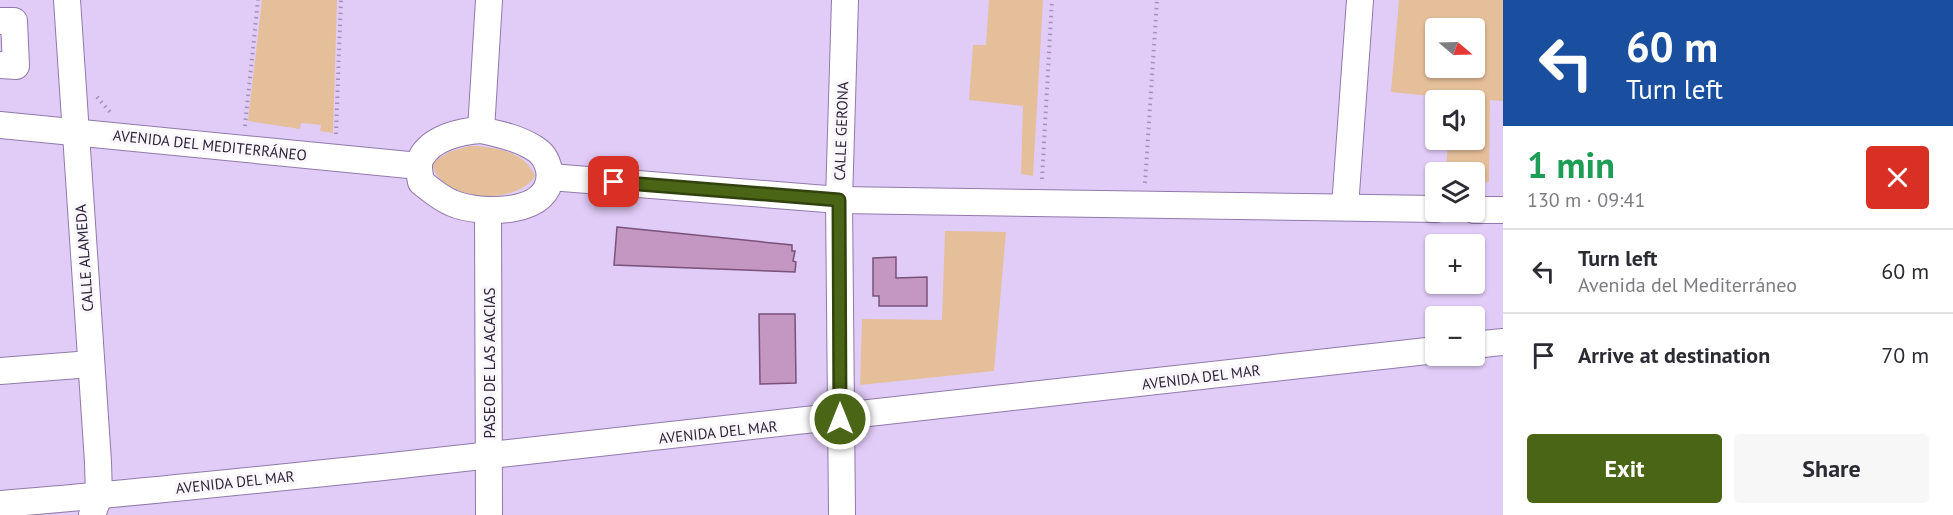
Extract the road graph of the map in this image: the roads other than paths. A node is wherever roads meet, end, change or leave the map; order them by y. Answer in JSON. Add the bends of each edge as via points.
{"nodes":[{"id":1,"x":67,"y":0,"type":"edge"},
{"id":2,"x":489,"y":0,"type":"edge"},
{"id":3,"x":845,"y":0,"type":"edge"},
{"id":4,"x":1360,"y":0,"type":"edge"},
{"id":5,"x":0,"y":21,"type":"edge"},
{"id":6,"x":0,"y":65,"type":"edge"},
{"id":7,"x":0,"y":124,"type":"edge"},
{"id":8,"x":481,"y":130,"type":"junction"},
{"id":9,"x":75,"y":131,"type":"junction"},
{"id":10,"x":419,"y":166,"type":"junction"},
{"id":11,"x":550,"y":177,"type":"junction"},
{"id":12,"x":839,"y":200,"type":"junction"},
{"id":13,"x":1345,"y":207,"type":"junction"},
{"id":14,"x":1425,"y":209,"type":"edge"},
{"id":15,"x":488,"y":210,"type":"junction"},
{"id":16,"x":1485,"y":210,"type":"edge"},
{"id":17,"x":1503,"y":210,"type":"edge"},
{"id":18,"x":1503,"y":342,"type":"edge"},
{"id":19,"x":1485,"y":344,"type":"edge"},
{"id":20,"x":1425,"y":351,"type":"edge"},
{"id":21,"x":91,"y":364,"type":"junction"},
{"id":22,"x":0,"y":371,"type":"edge"},
{"id":23,"x":840,"y":419,"type":"junction"},
{"id":24,"x":489,"y":456,"type":"junction"},
{"id":25,"x":0,"y":504,"type":"edge"},
{"id":26,"x":95,"y":506,"type":"edge"},
{"id":27,"x":489,"y":515,"type":"edge"},
{"id":28,"x":842,"y":515,"type":"edge"}],
"edges":[{"from":1,"to":9,"type":"street","name":"CALLE ALAMEDA"},
{"from":2,"to":8,"type":"street"},
{"from":3,"to":12,"type":"street","name":"CALLE GERONA"},
{"from":4,"to":13,"type":"street"},
{"from":5,"to":6,"type":"street","via":[[14,21],[16,66]]},
{"from":7,"to":9,"type":"street","name":"AVENIDA DEL MEDITERRÁNEO"},
{"from":8,"to":10,"type":"street","via":[[441,140],[421,158]]},
{"from":8,"to":11,"type":"street","via":[[535,148],[547,160]]},
{"from":9,"to":10,"type":"street","name":"AVENIDA DEL MEDITERRÁNEO"},
{"from":9,"to":21,"type":"street","name":"CALLE ALAMEDA"},
{"from":10,"to":15,"type":"street","via":[[421,182],[439,196],[452,204]]},
{"from":11,"to":12,"type":"street"},
{"from":11,"to":15,"type":"street","via":[[545,191],[528,205]]},
{"from":12,"to":13,"type":"street"},
{"from":12,"to":23,"type":"street","name":"CALLE GERONA"},
{"from":13,"to":14,"type":"street"},
{"from":15,"to":24,"type":"street","name":"PASEO DE LAS ACACIAS"},
{"from":16,"to":17,"type":"street"},
{"from":18,"to":19,"type":"street"},
{"from":20,"to":23,"type":"street","name":"AVENIDA DEL MAR"},
{"from":21,"to":22,"type":"street"},
{"from":21,"to":26,"type":"street","name":"CALLE ALAMEDA"},
{"from":23,"to":24,"type":"street","name":"AVENIDA DEL MAR"},
{"from":23,"to":28,"type":"street","name":"CALLE GERONA"},
{"from":24,"to":26,"type":"street","name":"AVENIDA DEL MAR"},
{"from":24,"to":27,"type":"street","name":"PASEO DE LAS ACACIAS"},
{"from":25,"to":26,"type":"street","name":"AVENIDA DEL MAR"}]}
